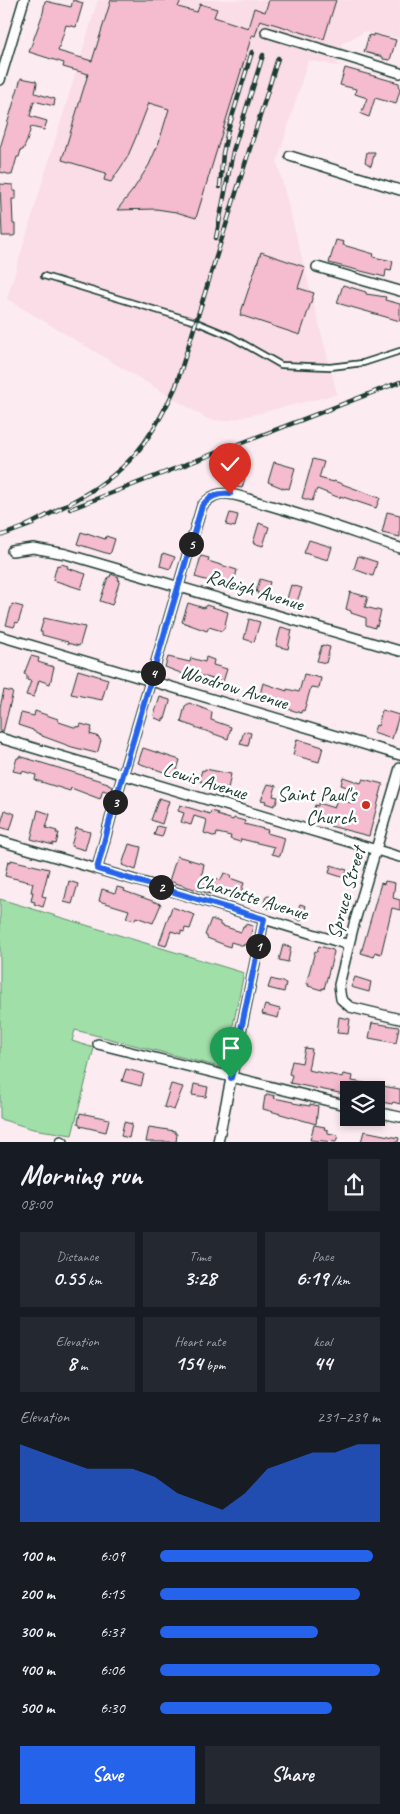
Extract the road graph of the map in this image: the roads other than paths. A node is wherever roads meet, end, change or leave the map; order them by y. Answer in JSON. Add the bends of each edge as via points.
{"nodes":[{"id":1,"x":24,"y":0,"type":"edge"},
{"id":2,"x":266,"y":32,"type":"dead end"},
{"id":3,"x":400,"y":73,"type":"edge"},
{"id":4,"x":0,"y":80,"type":"edge"},
{"id":5,"x":290,"y":156,"type":"dead end"},
{"id":6,"x":400,"y":190,"type":"edge"},
{"id":7,"x":317,"y":267,"type":"dead end"},
{"id":8,"x":44,"y":276,"type":"dead end"},
{"id":9,"x":400,"y":291,"type":"edge"},
{"id":10,"x":400,"y":351,"type":"edge"},
{"id":11,"x":400,"y":548,"type":"edge"},
{"id":12,"x":12,"y":551,"type":"dead end"},
{"id":13,"x":178,"y":586,"type":"junction"},
{"id":14,"x":0,"y":636,"type":"edge"},
{"id":15,"x":400,"y":651,"type":"edge"},
{"id":16,"x":151,"y":680,"type":"junction"},
{"id":17,"x":0,"y":738,"type":"edge"},
{"id":18,"x":400,"y":755,"type":"edge"},
{"id":19,"x":400,"y":768,"type":"edge"},
{"id":20,"x":123,"y":774,"type":"junction"},
{"id":21,"x":0,"y":841,"type":"edge"},
{"id":22,"x":376,"y":850,"type":"junction"},
{"id":23,"x":400,"y":857,"type":"edge"},
{"id":24,"x":97,"y":869,"type":"junction"},
{"id":25,"x":264,"y":919,"type":"junction"},
{"id":26,"x":348,"y":945,"type":"junction"},
{"id":27,"x":400,"y":1019,"type":"edge"},
{"id":28,"x":98,"y":1044,"type":"dead end"},
{"id":29,"x":231,"y":1078,"type":"junction"},
{"id":30,"x":340,"y":1104,"type":"edge"},
{"id":31,"x":385,"y":1114,"type":"edge"},
{"id":32,"x":400,"y":1117,"type":"edge"},
{"id":33,"x":218,"y":1142,"type":"edge"}],
"edges":[{"from":1,"to":4,"type":"street"},
{"from":2,"to":3,"type":"street"},
{"from":5,"to":6,"type":"street"},
{"from":7,"to":9,"type":"street"},
{"from":8,"to":10,"type":"lane","via":[[196,322],[230,336],[281,365],[330,367],[363,363]]},
{"from":11,"to":13,"type":"street","via":[[220,494],[212,496],[202,506]]},
{"from":12,"to":13,"type":"street","name":"Raleigh Avenue","via":[[45,549]]},
{"from":13,"to":15,"type":"street","name":"Raleigh Avenue"},
{"from":13,"to":16,"type":"street"},
{"from":14,"to":16,"type":"street","name":"Woodrow Avenue"},
{"from":16,"to":18,"type":"street","name":"Woodrow Avenue"},
{"from":16,"to":20,"type":"street"},
{"from":17,"to":20,"type":"street","name":"Lewis Avenue"},
{"from":19,"to":22,"type":"street","name":"Spruce Street"},
{"from":20,"to":22,"type":"street","name":"Lewis Avenue"},
{"from":20,"to":24,"type":"street"},
{"from":21,"to":24,"type":"street","name":"Charlotte Avenue"},
{"from":22,"to":23,"type":"street","name":"Lewis Avenue"},
{"from":22,"to":26,"type":"street","name":"Spruce Street"},
{"from":24,"to":25,"type":"street","name":"Charlotte Avenue"},
{"from":25,"to":26,"type":"street","name":"Charlotte Avenue"},
{"from":25,"to":29,"type":"street"},
{"from":26,"to":27,"type":"street","name":"Spruce Street","via":[[338,985],[341,999],[350,1007]]},
{"from":28,"to":29,"type":"street"},
{"from":29,"to":30,"type":"street"},
{"from":29,"to":33,"type":"street"},
{"from":31,"to":32,"type":"street"}]}
